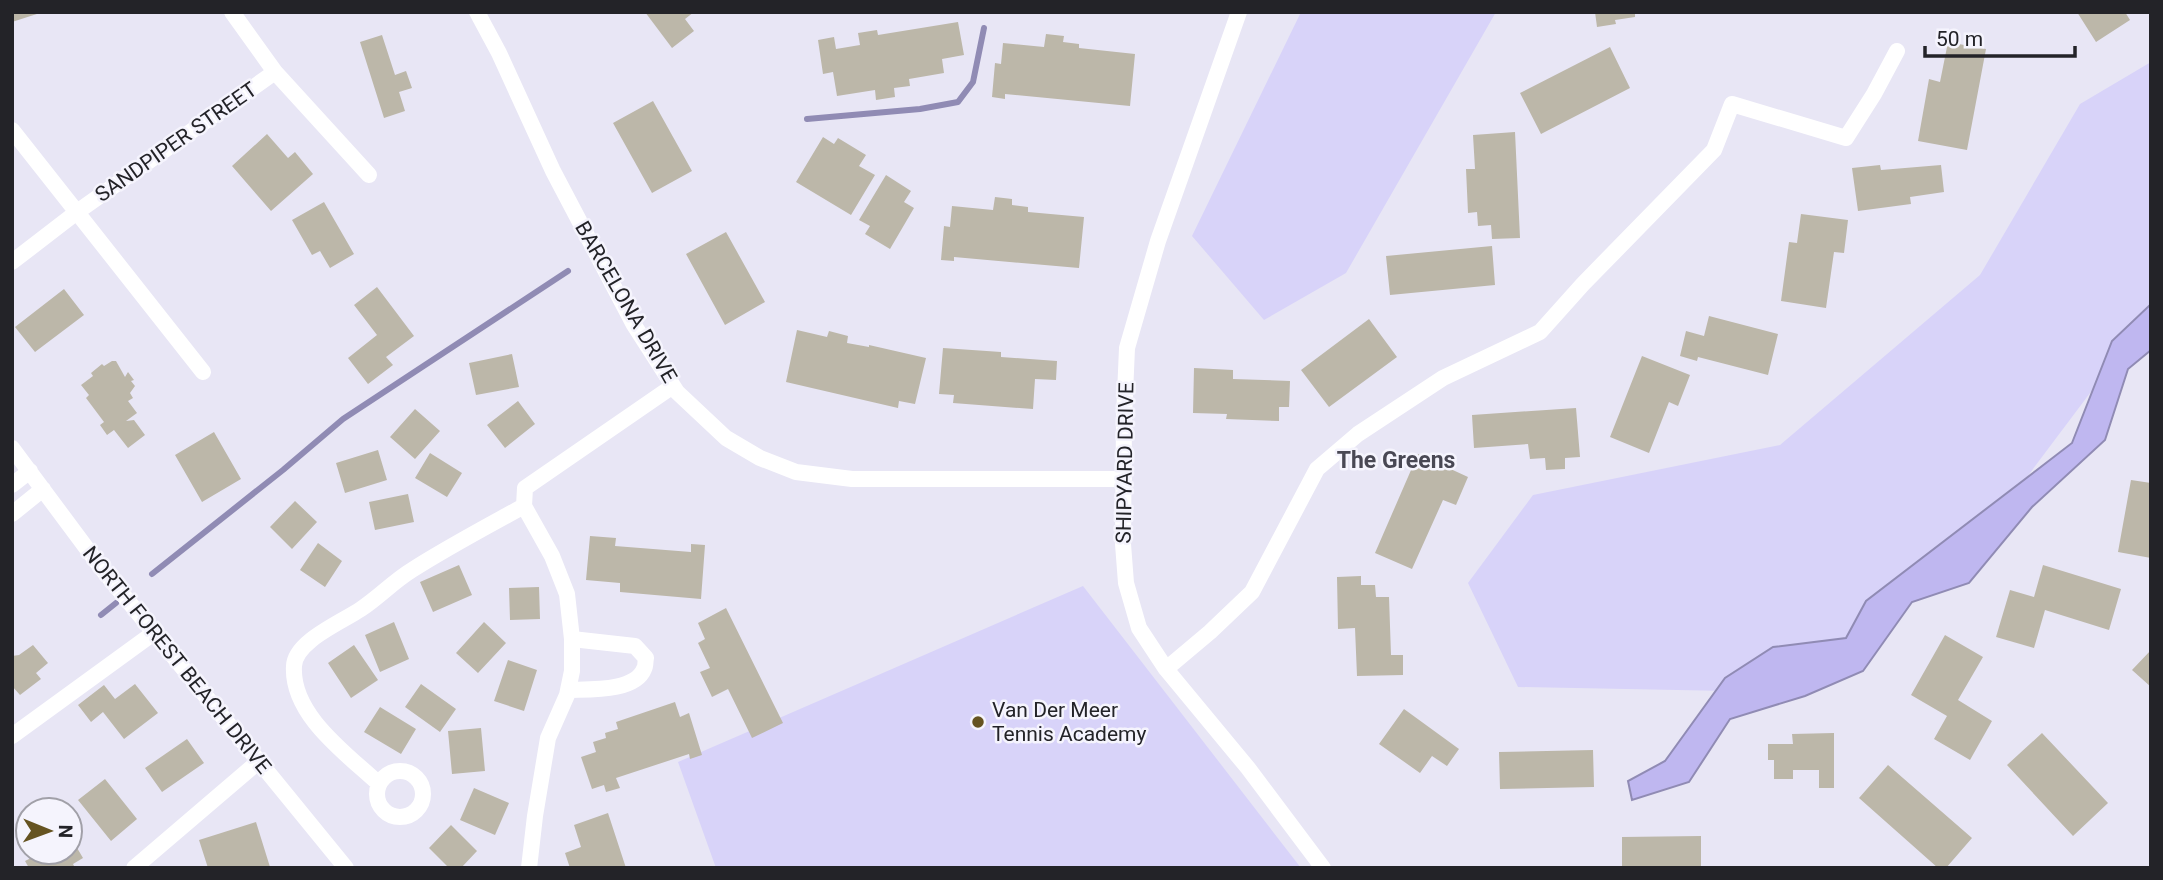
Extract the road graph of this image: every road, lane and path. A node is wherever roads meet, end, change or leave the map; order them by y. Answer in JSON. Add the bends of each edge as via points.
{"nodes":[{"id":1,"x":232,"y":12,"type":"edge"},
{"id":2,"x":477,"y":12,"type":"edge"},
{"id":3,"x":1239,"y":12,"type":"edge"},
{"id":4,"x":1897,"y":51,"type":"dead end"},
{"id":5,"x":275,"y":72,"type":"junction"},
{"id":6,"x":12,"y":130,"type":"edge"},
{"id":7,"x":369,"y":176,"type":"dead end"},
{"id":8,"x":77,"y":212,"type":"junction"},
{"id":9,"x":12,"y":261,"type":"edge"},
{"id":10,"x":203,"y":372,"type":"dead end"},
{"id":11,"x":673,"y":386,"type":"junction"},
{"id":12,"x":12,"y":448,"type":"edge"},
{"id":13,"x":30,"y":471,"type":"junction"},
{"id":14,"x":1124,"y":480,"type":"junction"},
{"id":15,"x":12,"y":485,"type":"edge"},
{"id":16,"x":43,"y":489,"type":"junction"},
{"id":17,"x":524,"y":506,"type":"junction"},
{"id":18,"x":12,"y":514,"type":"edge"},
{"id":19,"x":155,"y":632,"type":"junction"},
{"id":20,"x":572,"y":639,"type":"junction"},
{"id":21,"x":1166,"y":669,"type":"junction"},
{"id":22,"x":568,"y":690,"type":"junction"},
{"id":23,"x":12,"y":736,"type":"edge"},
{"id":24,"x":258,"y":762,"type":"junction"},
{"id":25,"x":379,"y":784,"type":"dead end"},
{"id":26,"x":134,"y":868,"type":"edge"},
{"id":27,"x":346,"y":868,"type":"edge"},
{"id":28,"x":530,"y":868,"type":"edge"},
{"id":29,"x":1323,"y":868,"type":"edge"}],
"edges":[{"from":1,"to":5,"type":"street","name":"SANDPIPER STREET"},
{"from":2,"to":11,"type":"street","name":"BARCELONA DRIVE","via":[[553,171],[634,325]]},
{"from":3,"to":14,"type":"street","name":"SHIPYARD DRIVE","via":[[1158,241],[1127,348]]},
{"from":4,"to":21,"type":"street","via":[[1846,138],[1732,104],[1714,150],[1540,332],[1443,378],[1358,434],[1317,469],[1251,592]]},
{"from":5,"to":7,"type":"street","name":"SANDPIPER STREET"},
{"from":5,"to":8,"type":"street","name":"SANDPIPER STREET"},
{"from":6,"to":8,"type":"street","name":"SANDPIPER STREET"},
{"from":8,"to":9,"type":"street","name":"SANDPIPER STREET"},
{"from":8,"to":10,"type":"street","name":"SANDPIPER STREET"},
{"from":11,"to":14,"type":"street","name":"BARCELONA DRIVE","via":[[726,438],[796,472],[852,479]]},
{"from":11,"to":17,"type":"street","via":[[525,488]]},
{"from":12,"to":13,"type":"street","name":"NORTH FOREST BEACH DRIVE"},
{"from":13,"to":15,"type":"street"},
{"from":13,"to":16,"type":"street","name":"NORTH FOREST BEACH DRIVE"},
{"from":14,"to":21,"type":"street","name":"SHIPYARD DRIVE","via":[[1126,583],[1139,628]]},
{"from":16,"to":18,"type":"street"},
{"from":16,"to":19,"type":"street","name":"NORTH FOREST BEACH DRIVE"},
{"from":17,"to":20,"type":"street","via":[[567,594]]},
{"from":17,"to":25,"type":"street","via":[[410,571],[300,650],[294,664],[296,688],[313,722]]},
{"from":19,"to":23,"type":"street"},
{"from":19,"to":24,"type":"street","name":"NORTH FOREST BEACH DRIVE"},
{"from":20,"to":22,"type":"street"},
{"from":20,"to":22,"type":"street","via":[[635,646],[646,658],[636,679],[625,684]]},
{"from":21,"to":29,"type":"street","name":"SHIPYARD DRIVE"},
{"from":22,"to":28,"type":"street","via":[[548,738]]},
{"from":24,"to":26,"type":"street"},
{"from":24,"to":27,"type":"street","name":"NORTH FOREST BEACH DRIVE"}]}
